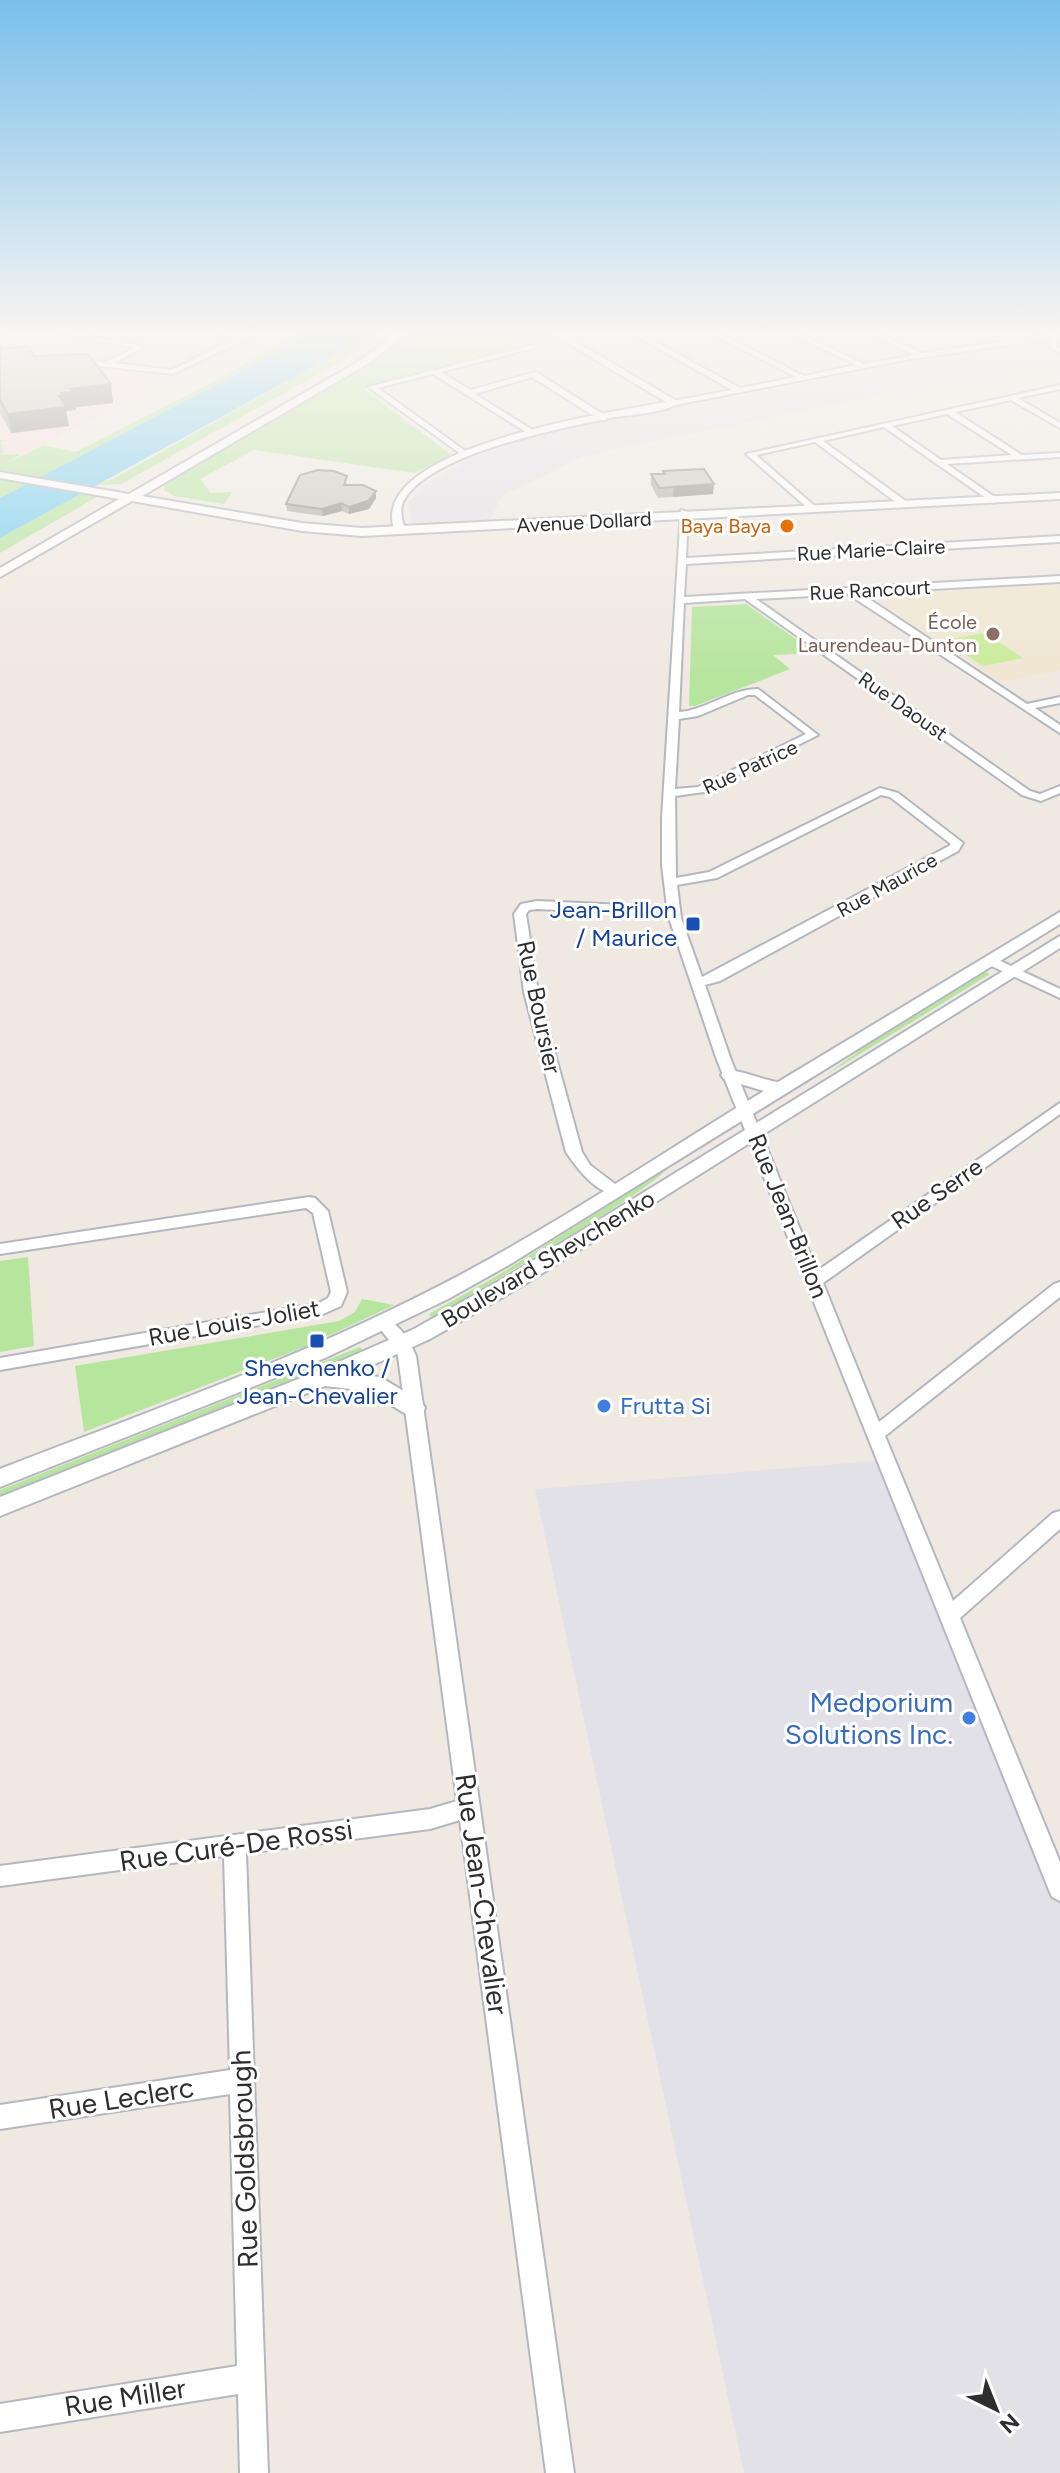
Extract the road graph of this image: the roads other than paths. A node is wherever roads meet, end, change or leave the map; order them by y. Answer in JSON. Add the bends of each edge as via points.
{"nodes":[{"id":1,"x":197,"y":446,"type":"edge"},
{"id":2,"x":217,"y":446,"type":"edge"},
{"id":3,"x":453,"y":446,"type":"edge"},
{"id":4,"x":491,"y":446,"type":"edge"},
{"id":5,"x":783,"y":446,"type":"edge"},
{"id":6,"x":826,"y":446,"type":"edge"},
{"id":7,"x":918,"y":446,"type":"edge"},
{"id":8,"x":1003,"y":446,"type":"edge"},
{"id":9,"x":465,"y":455,"type":"junction"},
{"id":10,"x":1060,"y":455,"type":"edge"},
{"id":11,"x":1021,"y":458,"type":"junction"},
{"id":12,"x":941,"y":462,"type":"junction"},
{"id":13,"x":0,"y":475,"type":"edge"},
{"id":14,"x":157,"y":481,"type":"junction"},
{"id":15,"x":112,"y":494,"type":"junction"},
{"id":16,"x":1060,"y":494,"type":"edge"},
{"id":17,"x":129,"y":496,"type":"junction"},
{"id":18,"x":991,"y":498,"type":"junction"},
{"id":19,"x":174,"y":501,"type":"junction"},
{"id":20,"x":902,"y":502,"type":"junction"},
{"id":21,"x":813,"y":507,"type":"junction"},
{"id":22,"x":684,"y":514,"type":"junction"},
{"id":23,"x":399,"y":530,"type":"junction"},
{"id":24,"x":1060,"y":539,"type":"edge"},
{"id":25,"x":0,"y":558,"type":"edge"},
{"id":26,"x":682,"y":561,"type":"junction"},
{"id":27,"x":0,"y":573,"type":"edge"},
{"id":28,"x":1060,"y":579,"type":"edge"},
{"id":29,"x":852,"y":592,"type":"junction"},
{"id":30,"x":749,"y":598,"type":"junction"},
{"id":31,"x":681,"y":600,"type":"junction"},
{"id":32,"x":1060,"y":700,"type":"edge"},
{"id":33,"x":1026,"y":707,"type":"junction"},
{"id":34,"x":674,"y":716,"type":"junction"},
{"id":35,"x":1060,"y":730,"type":"edge"},
{"id":36,"x":1060,"y":789,"type":"edge"},
{"id":37,"x":669,"y":793,"type":"junction"},
{"id":38,"x":670,"y":882,"type":"junction"},
{"id":39,"x":674,"y":911,"type":"junction"},
{"id":40,"x":1060,"y":917,"type":"edge"},
{"id":41,"x":1060,"y":941,"type":"edge"},
{"id":42,"x":990,"y":960,"type":"junction"},
{"id":43,"x":1012,"y":971,"type":"junction"},
{"id":44,"x":696,"y":983,"type":"junction"},
{"id":45,"x":1060,"y":994,"type":"edge"},
{"id":46,"x":730,"y":1075,"type":"junction"},
{"id":47,"x":781,"y":1088,"type":"junction"},
{"id":48,"x":1060,"y":1107,"type":"edge"},
{"id":49,"x":744,"y":1110,"type":"junction"},
{"id":50,"x":754,"y":1133,"type":"junction"},
{"id":51,"x":614,"y":1190,"type":"junction"},
{"id":52,"x":0,"y":1249,"type":"edge"},
{"id":53,"x":814,"y":1281,"type":"junction"},
{"id":54,"x":1060,"y":1288,"type":"edge"},
{"id":55,"x":384,"y":1324,"type":"junction"},
{"id":56,"x":402,"y":1343,"type":"junction"},
{"id":57,"x":0,"y":1364,"type":"edge"},
{"id":58,"x":319,"y":1380,"type":"junction"},
{"id":59,"x":414,"y":1408,"type":"junction"},
{"id":60,"x":877,"y":1433,"type":"junction"},
{"id":61,"x":0,"y":1478,"type":"edge"},
{"id":62,"x":0,"y":1507,"type":"edge"},
{"id":63,"x":1060,"y":1518,"type":"edge"},
{"id":64,"x":948,"y":1617,"type":"junction"},
{"id":65,"x":470,"y":1807,"type":"junction"},
{"id":66,"x":235,"y":1845,"type":"junction"},
{"id":67,"x":1053,"y":1848,"type":"edge"},
{"id":68,"x":0,"y":1876,"type":"edge"},
{"id":69,"x":1060,"y":1890,"type":"edge"},
{"id":70,"x":242,"y":2080,"type":"junction"},
{"id":71,"x":0,"y":2117,"type":"edge"},
{"id":72,"x":251,"y":2378,"type":"junction"},
{"id":73,"x":0,"y":2418,"type":"edge"},
{"id":74,"x":254,"y":2473,"type":"edge"},
{"id":75,"x":560,"y":2473,"type":"edge"}],
"edges":[{"from":1,"to":15,"type":"main road"},
{"from":2,"to":14,"type":"main road"},
{"from":3,"to":9,"type":"street"},
{"from":4,"to":9,"type":"street"},
{"from":5,"to":21,"type":"street","via":[[750,454]]},
{"from":6,"to":20,"type":"street"},
{"from":7,"to":12,"type":"street"},
{"from":8,"to":11,"type":"street"},
{"from":9,"to":23,"type":"street","via":[[405,492],[396,507]]},
{"from":10,"to":11,"type":"street"},
{"from":11,"to":12,"type":"street"},
{"from":12,"to":18,"type":"street"},
{"from":13,"to":15,"type":"main road","name":"Avenue Dollard"},
{"from":14,"to":17,"type":"main road"},
{"from":14,"to":19,"type":"main road","via":[[159,492]]},
{"from":15,"to":17,"type":"main road","name":"Avenue Dollard"},
{"from":15,"to":25,"type":"main road"},
{"from":16,"to":18,"type":"main road","name":"Avenue Dollard"},
{"from":17,"to":19,"type":"main road","name":"Avenue Dollard"},
{"from":17,"to":23,"type":"main road","name":"Avenue Dollard","via":[[318,529]]},
{"from":17,"to":27,"type":"main road"},
{"from":18,"to":20,"type":"main road","name":"Avenue Dollard"},
{"from":19,"to":23,"type":"main road","name":"Avenue Dollard","via":[[332,526]]},
{"from":20,"to":21,"type":"main road","name":"Avenue Dollard"},
{"from":21,"to":22,"type":"main road","name":"Avenue Dollard"},
{"from":22,"to":23,"type":"main road","name":"Avenue Dollard"},
{"from":22,"to":26,"type":"street","name":"Rue Jean-Brillon"},
{"from":24,"to":26,"type":"street","name":"Rue Marie-Claire"},
{"from":26,"to":31,"type":"street","name":"Rue Jean-Brillon"},
{"from":28,"to":29,"type":"street","name":"Rue Rancourt"},
{"from":29,"to":30,"type":"street","name":"Rue Rancourt"},
{"from":29,"to":33,"type":"street"},
{"from":30,"to":31,"type":"street","name":"Rue Rancourt"},
{"from":30,"to":36,"type":"street","name":"Rue Daoust","via":[[1026,793],[1041,798]]},
{"from":31,"to":34,"type":"street","name":"Rue Jean-Brillon"},
{"from":32,"to":33,"type":"street"},
{"from":33,"to":35,"type":"street"},
{"from":34,"to":37,"type":"street","name":"Rue Jean-Brillon"},
{"from":34,"to":37,"type":"street","name":"Rue Patrice","via":[[758,692],[813,735],[700,790]]},
{"from":37,"to":38,"type":"street","name":"Rue Jean-Brillon"},
{"from":38,"to":39,"type":"street","name":"Rue Jean-Brillon"},
{"from":38,"to":44,"type":"street","name":"Rue Maurice","via":[[713,875],[880,791],[894,795],[957,843],[715,978]]},
{"from":39,"to":44,"type":"street","name":"Rue Jean-Brillon"},
{"from":39,"to":51,"type":"street","name":"Rue Boursier","via":[[537,905],[520,914],[531,992],[574,1152],[584,1168]]},
{"from":40,"to":42,"type":"street","name":"Boulevard Shevchenko"},
{"from":41,"to":43,"type":"street","name":"Boulevard Shevchenko"},
{"from":42,"to":43,"type":"street"},
{"from":42,"to":47,"type":"street","name":"Boulevard Shevchenko"},
{"from":43,"to":45,"type":"street"},
{"from":43,"to":50,"type":"street","name":"Boulevard Shevchenko"},
{"from":44,"to":46,"type":"street","name":"Rue Jean-Brillon"},
{"from":46,"to":47,"type":"street"},
{"from":46,"to":49,"type":"street","name":"Rue Jean-Brillon"},
{"from":47,"to":49,"type":"street","name":"Boulevard Shevchenko"},
{"from":48,"to":53,"type":"street","name":"Rue Serre"},
{"from":49,"to":50,"type":"street","name":"Rue Jean-Brillon"},
{"from":49,"to":51,"type":"street","name":"Boulevard Shevchenko"},
{"from":50,"to":53,"type":"street","name":"Rue Jean-Brillon"},
{"from":50,"to":56,"type":"street","name":"Boulevard Shevchenko","via":[[495,1293]]},
{"from":51,"to":55,"type":"street","name":"Boulevard Shevchenko"},
{"from":52,"to":57,"type":"street","name":"Rue Louis-Joliet","via":[[309,1202],[320,1211],[339,1292],[335,1302],[323,1308]]},
{"from":53,"to":60,"type":"street","name":"Rue Jean-Brillon"},
{"from":54,"to":60,"type":"street"},
{"from":55,"to":56,"type":"street"},
{"from":55,"to":61,"type":"street","name":"Boulevard Shevchenko"},
{"from":56,"to":58,"type":"street","name":"Boulevard Shevchenko"},
{"from":56,"to":59,"type":"street","name":"Rue Jean-Chevalier"},
{"from":58,"to":59,"type":"street","via":[[372,1383]]},
{"from":58,"to":62,"type":"street","name":"Boulevard Shevchenko"},
{"from":59,"to":65,"type":"street","name":"Rue Jean-Chevalier"},
{"from":60,"to":64,"type":"street","name":"Rue Jean-Brillon"},
{"from":63,"to":64,"type":"street"},
{"from":64,"to":67,"type":"street","name":"Rue Jean-Brillon"},
{"from":65,"to":66,"type":"street","name":"Rue Curé-De Rossi","via":[[430,1819]]},
{"from":65,"to":75,"type":"street","name":"Rue Jean-Chevalier"},
{"from":66,"to":68,"type":"street","name":"Rue Curé-De Rossi"},
{"from":66,"to":70,"type":"street","name":"Rue Goldsbrough"},
{"from":67,"to":69,"type":"street","name":"Rue Jean-Brillon"},
{"from":70,"to":71,"type":"street","name":"Rue Leclerc"},
{"from":70,"to":72,"type":"street","name":"Rue Goldsbrough"},
{"from":72,"to":73,"type":"street","name":"Rue Miller"},
{"from":72,"to":74,"type":"street","name":"Rue Goldsbrough"}]}
